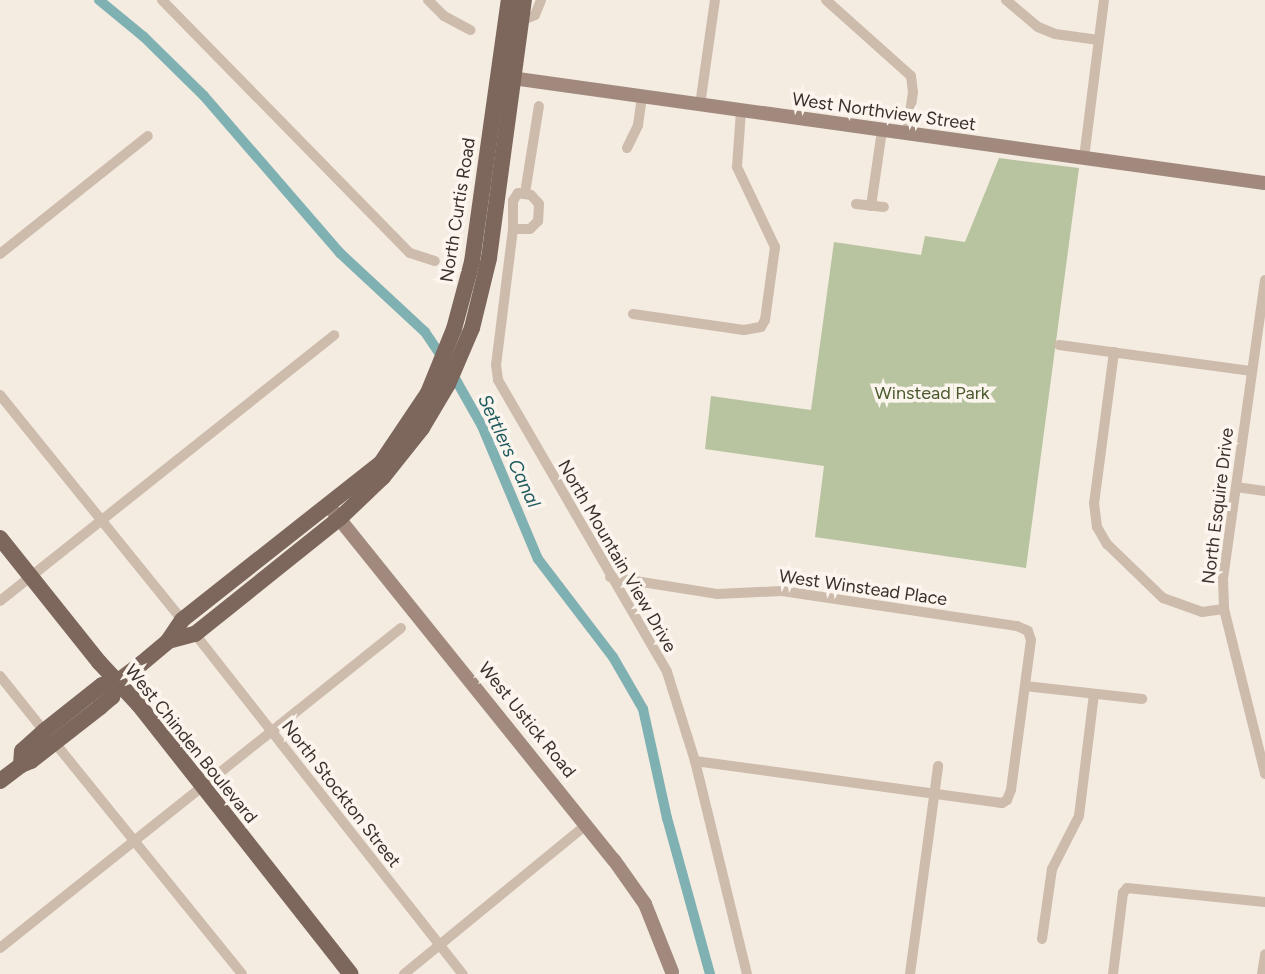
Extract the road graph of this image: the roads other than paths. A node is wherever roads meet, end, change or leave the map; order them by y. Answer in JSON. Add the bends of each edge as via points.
{"nodes":[{"id":1,"x":162,"y":0,"type":"edge"},
{"id":2,"x":428,"y":0,"type":"edge"},
{"id":3,"x":509,"y":0,"type":"edge"},
{"id":4,"x":524,"y":0,"type":"edge"},
{"id":5,"x":541,"y":0,"type":"edge"},
{"id":6,"x":715,"y":0,"type":"edge"},
{"id":7,"x":826,"y":0,"type":"edge"},
{"id":8,"x":1006,"y":0,"type":"edge"},
{"id":9,"x":1104,"y":0,"type":"edge"},
{"id":10,"x":521,"y":21,"type":"junction"},
{"id":11,"x":470,"y":30,"type":"dead end"},
{"id":12,"x":1099,"y":40,"type":"junction"},
{"id":13,"x":506,"y":77,"type":"junction"},
{"id":14,"x":642,"y":96,"type":"junction"},
{"id":15,"x":700,"y":105,"type":"junction"},
{"id":16,"x":539,"y":106,"type":"dead end"},
{"id":17,"x":741,"y":111,"type":"junction"},
{"id":18,"x":882,"y":131,"type":"junction"},
{"id":19,"x":907,"y":134,"type":"junction"},
{"id":20,"x":148,"y":136,"type":"dead end"},
{"id":21,"x":627,"y":148,"type":"dead end"},
{"id":22,"x":1084,"y":158,"type":"junction"},
{"id":23,"x":1265,"y":183,"type":"edge"},
{"id":24,"x":525,"y":193,"type":"junction"},
{"id":25,"x":856,"y":204,"type":"dead end"},
{"id":26,"x":871,"y":206,"type":"junction"},
{"id":27,"x":884,"y":207,"type":"dead end"},
{"id":28,"x":513,"y":229,"type":"junction"},
{"id":29,"x":0,"y":254,"type":"edge"},
{"id":30,"x":435,"y":261,"type":"dead end"},
{"id":31,"x":1265,"y":281,"type":"edge"},
{"id":32,"x":634,"y":314,"type":"dead end"},
{"id":33,"x":334,"y":335,"type":"dead end"},
{"id":34,"x":1059,"y":345,"type":"dead end"},
{"id":35,"x":1114,"y":352,"type":"junction"},
{"id":36,"x":1252,"y":371,"type":"junction"},
{"id":37,"x":0,"y":395,"type":"edge"},
{"id":38,"x":1236,"y":487,"type":"junction"},
{"id":39,"x":1265,"y":491,"type":"edge"},
{"id":40,"x":335,"y":512,"type":"junction"},
{"id":41,"x":100,"y":520,"type":"junction"},
{"id":42,"x":0,"y":538,"type":"edge"},
{"id":43,"x":31,"y":577,"type":"junction"},
{"id":44,"x":610,"y":577,"type":"junction"},
{"id":45,"x":0,"y":601,"type":"edge"},
{"id":46,"x":1224,"y":609,"type":"junction"},
{"id":47,"x":182,"y":620,"type":"junction"},
{"id":48,"x":401,"y":628,"type":"dead end"},
{"id":49,"x":195,"y":634,"type":"junction"},
{"id":50,"x":168,"y":642,"type":"junction"},
{"id":51,"x":0,"y":677,"type":"edge"},
{"id":52,"x":117,"y":682,"type":"junction"},
{"id":53,"x":1025,"y":686,"type":"junction"},
{"id":54,"x":1094,"y":694,"type":"junction"},
{"id":55,"x":1142,"y":699,"type":"dead end"},
{"id":56,"x":272,"y":732,"type":"junction"},
{"id":57,"x":49,"y":737,"type":"junction"},
{"id":58,"x":695,"y":761,"type":"junction"},
{"id":59,"x":938,"y":766,"type":"dead end"},
{"id":60,"x":1265,"y":774,"type":"edge"},
{"id":61,"x":0,"y":781,"type":"edge"},
{"id":62,"x":202,"y":787,"type":"junction"},
{"id":63,"x":934,"y":793,"type":"junction"},
{"id":64,"x":586,"y":825,"type":"junction"},
{"id":65,"x":135,"y":840,"type":"junction"},
{"id":66,"x":1265,"y":902,"type":"edge"},
{"id":67,"x":1042,"y":939,"type":"dead end"},
{"id":68,"x":440,"y":945,"type":"junction"},
{"id":69,"x":0,"y":948,"type":"edge"},
{"id":70,"x":1265,"y":954,"type":"edge"},
{"id":71,"x":673,"y":973,"type":"edge"},
{"id":72,"x":242,"y":974,"type":"edge"},
{"id":73,"x":351,"y":974,"type":"edge"},
{"id":74,"x":404,"y":974,"type":"edge"},
{"id":75,"x":463,"y":974,"type":"edge"},
{"id":76,"x":747,"y":974,"type":"edge"},
{"id":77,"x":910,"y":974,"type":"edge"},
{"id":78,"x":1113,"y":974,"type":"edge"},
{"id":79,"x":1262,"y":974,"type":"edge"}],
"edges":[{"from":1,"to":30,"type":"street","via":[[410,253]]},
{"from":2,"to":11,"type":"street","via":[[444,16]]},
{"from":3,"to":13,"type":"main road","name":"North Curtis Road"},
{"from":4,"to":10,"type":"main road","name":"North Curtis Road"},
{"from":5,"to":10,"type":"street","via":[[535,15]]},
{"from":6,"to":15,"type":"street"},
{"from":7,"to":19,"type":"street","via":[[911,76]]},
{"from":8,"to":12,"type":"street","via":[[1038,27]]},
{"from":9,"to":12,"type":"street"},
{"from":10,"to":13,"type":"main road","name":"North Curtis Road"},
{"from":12,"to":22,"type":"street"},
{"from":13,"to":14,"type":"street","name":"West Northview Street"},
{"from":13,"to":40,"type":"main road","name":"North Curtis Road","via":[[461,333],[434,395]]},
{"from":14,"to":15,"type":"street","name":"West Northview Street"},
{"from":14,"to":21,"type":"street","via":[[636,132]]},
{"from":15,"to":17,"type":"street","name":"West Northview Street"},
{"from":16,"to":24,"type":"street"},
{"from":17,"to":18,"type":"street","name":"West Northview Street"},
{"from":17,"to":32,"type":"street","via":[[737,167],[775,247],[765,320],[761,327],[744,330]]},
{"from":18,"to":19,"type":"street","name":"West Northview Street"},
{"from":18,"to":26,"type":"street"},
{"from":19,"to":22,"type":"street","name":"West Northview Street"},
{"from":20,"to":29,"type":"street"},
{"from":22,"to":23,"type":"street","name":"West Northview Street"},
{"from":24,"to":28,"type":"street","via":[[518,193],[513,201]]},
{"from":24,"to":28,"type":"street","via":[[540,204],[538,221],[530,229]]},
{"from":25,"to":26,"type":"street"},
{"from":26,"to":27,"type":"street"},
{"from":28,"to":44,"type":"street","name":"North Mountain View Drive","via":[[495,365],[500,390]]},
{"from":31,"to":36,"type":"street","name":"North Esquire Drive"},
{"from":33,"to":41,"type":"street"},
{"from":34,"to":35,"type":"street"},
{"from":35,"to":36,"type":"street"},
{"from":35,"to":46,"type":"street","via":[[1094,503],[1097,527],[1107,544],[1163,598],[1202,612]]},
{"from":36,"to":38,"type":"street","name":"North Esquire Drive"},
{"from":37,"to":41,"type":"street"},
{"from":38,"to":39,"type":"street"},
{"from":38,"to":46,"type":"street","name":"North Esquire Drive","via":[[1223,578]]},
{"from":40,"to":47,"type":"main road","name":"North Curtis Road","via":[[307,519]]},
{"from":40,"to":49,"type":"main road","name":"North Curtis Road"},
{"from":40,"to":64,"type":"street","name":"West Ustick Road"},
{"from":41,"to":43,"type":"street"},
{"from":41,"to":47,"type":"street"},
{"from":42,"to":43,"type":"main road","name":"West Chinden Boulevard"},
{"from":43,"to":45,"type":"street"},
{"from":43,"to":52,"type":"main road","name":"West Chinden Boulevard"},
{"from":44,"to":53,"type":"street","name":"West Winstead Place","via":[[717,594],[782,591],[1017,626],[1028,631],[1031,640]]},
{"from":44,"to":58,"type":"street","name":"North Mountain View Drive","via":[[667,672]]},
{"from":46,"to":60,"type":"street","name":"North Esquire Drive"},
{"from":47,"to":50,"type":"main road","name":"North Curtis Road"},
{"from":48,"to":56,"type":"street"},
{"from":49,"to":50,"type":"main road","name":"North Curtis Road"},
{"from":49,"to":56,"type":"street","name":"North Stockton Street"},
{"from":50,"to":52,"type":"main road","name":"North Curtis Road"},
{"from":51,"to":57,"type":"street"},
{"from":52,"to":57,"type":"main road","name":"North Curtis Road","via":[[112,697]]},
{"from":52,"to":62,"type":"main road","name":"West Chinden Boulevard"},
{"from":53,"to":54,"type":"street"},
{"from":53,"to":63,"type":"street","via":[[1007,800],[998,803]]},
{"from":54,"to":55,"type":"street"},
{"from":54,"to":67,"type":"street","via":[[1079,816],[1052,869]]},
{"from":56,"to":62,"type":"street"},
{"from":56,"to":68,"type":"street","name":"North Stockton Street"},
{"from":57,"to":61,"type":"main road","name":"North Curtis Road","via":[[22,751],[20,765]]},
{"from":57,"to":65,"type":"street"},
{"from":58,"to":63,"type":"street"},
{"from":58,"to":76,"type":"street","name":"North Mountain View Drive"},
{"from":59,"to":63,"type":"street"},
{"from":62,"to":65,"type":"street"},
{"from":62,"to":73,"type":"main road","name":"West Chinden Boulevard"},
{"from":63,"to":77,"type":"street"},
{"from":64,"to":68,"type":"street"},
{"from":64,"to":71,"type":"street","name":"West Ustick Road","via":[[645,904]]},
{"from":65,"to":69,"type":"street"},
{"from":65,"to":72,"type":"street"},
{"from":66,"to":78,"type":"street","via":[[1127,888]]},
{"from":68,"to":74,"type":"street"},
{"from":68,"to":75,"type":"street","name":"North Stockton Street"},
{"from":70,"to":79,"type":"street"}]}
